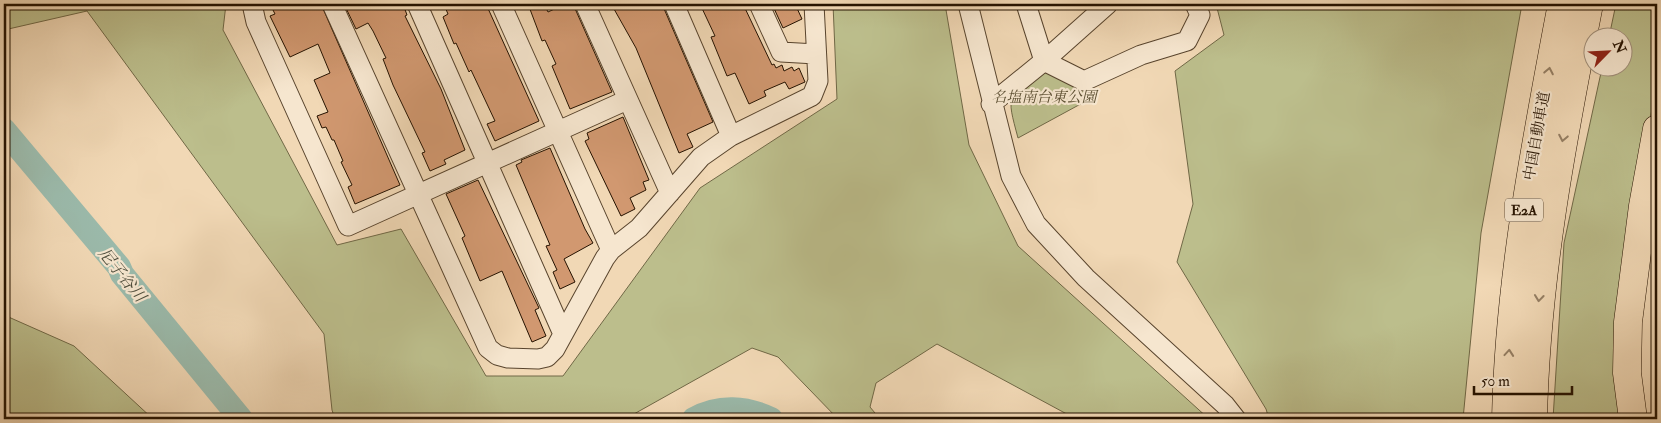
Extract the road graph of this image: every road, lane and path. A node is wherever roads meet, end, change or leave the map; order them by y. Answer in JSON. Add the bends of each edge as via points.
{"nodes":[{"id":1,"x":252,"y":4,"type":"edge"},
{"id":2,"x":332,"y":4,"type":"edge"},
{"id":3,"x":417,"y":4,"type":"edge"},
{"id":4,"x":500,"y":4,"type":"edge"},
{"id":5,"x":585,"y":4,"type":"edge"},
{"id":6,"x":674,"y":4,"type":"edge"},
{"id":7,"x":759,"y":4,"type":"edge"},
{"id":8,"x":814,"y":4,"type":"edge"},
{"id":9,"x":968,"y":4,"type":"edge"},
{"id":10,"x":1026,"y":4,"type":"edge"},
{"id":11,"x":1108,"y":4,"type":"edge"},
{"id":12,"x":1195,"y":4,"type":"edge"},
{"id":13,"x":1562,"y":4,"type":"edge"},
{"id":14,"x":1589,"y":4,"type":"edge"},
{"id":15,"x":816,"y":54,"type":"junction"},
{"id":16,"x":1044,"y":60,"type":"junction"},
{"id":17,"x":627,"y":100,"type":"junction"},
{"id":18,"x":991,"y":104,"type":"junction"},
{"id":19,"x":1657,"y":129,"type":"edge"},
{"id":20,"x":557,"y":132,"type":"junction"},
{"id":21,"x":731,"y":136,"type":"junction"},
{"id":22,"x":487,"y":163,"type":"junction"},
{"id":23,"x":418,"y":194,"type":"junction"},
{"id":24,"x":670,"y":194,"type":"junction"},
{"id":25,"x":1657,"y":219,"type":"edge"},
{"id":26,"x":611,"y":250,"type":"junction"},
{"id":27,"x":563,"y":334,"type":"junction"},
{"id":28,"x":1236,"y":419,"type":"edge"},
{"id":29,"x":1506,"y":419,"type":"edge"},
{"id":30,"x":1533,"y":419,"type":"edge"},
{"id":31,"x":1633,"y":419,"type":"edge"},
{"id":32,"x":1645,"y":419,"type":"edge"}],
"edges":[{"from":1,"to":23,"type":"street","via":[[256,22],[348,226]]},
{"from":2,"to":23,"type":"street"},
{"from":3,"to":22,"type":"street"},
{"from":4,"to":20,"type":"street"},
{"from":5,"to":17,"type":"street"},
{"from":6,"to":21,"type":"street"},
{"from":7,"to":15,"type":"street","via":[[781,52]]},
{"from":8,"to":15,"type":"street"},
{"from":9,"to":18,"type":"street"},
{"from":10,"to":16,"type":"street"},
{"from":11,"to":16,"type":"street"},
{"from":12,"to":16,"type":"street","via":[[1200,15],[1188,41],[1141,55],[1084,82]]},
{"from":29,"to":13,"type":"highway","name":"中国自動車道","number":"E2A","one_way":true,"via":[[1522,223]]},
{"from":14,"to":30,"type":"highway","name":"中国自動車道","number":"E2A","one_way":true,"via":[[1548,227],[1539,300]]},
{"from":15,"to":21,"type":"street","via":[[818,81],[812,96]]},
{"from":16,"to":18,"type":"street"},
{"from":17,"to":20,"type":"street"},
{"from":17,"to":24,"type":"street"},
{"from":18,"to":28,"type":"street","via":[[1011,176],[1036,224],[1086,278],[1226,405]]},
{"from":19,"to":31,"type":"highway","via":[[1628,322],[1627,373]]},
{"from":20,"to":22,"type":"street"},
{"from":20,"to":26,"type":"street"},
{"from":21,"to":24,"type":"street","via":[[701,157]]},
{"from":22,"to":23,"type":"street"},
{"from":22,"to":27,"type":"street"},
{"from":23,"to":27,"type":"street","via":[[488,348],[508,358],[538,359],[547,357]]},
{"from":24,"to":26,"type":"street","via":[[639,228]]},
{"from":25,"to":32,"type":"highway","via":[[1641,367]]},
{"from":26,"to":27,"type":"street"}]}
